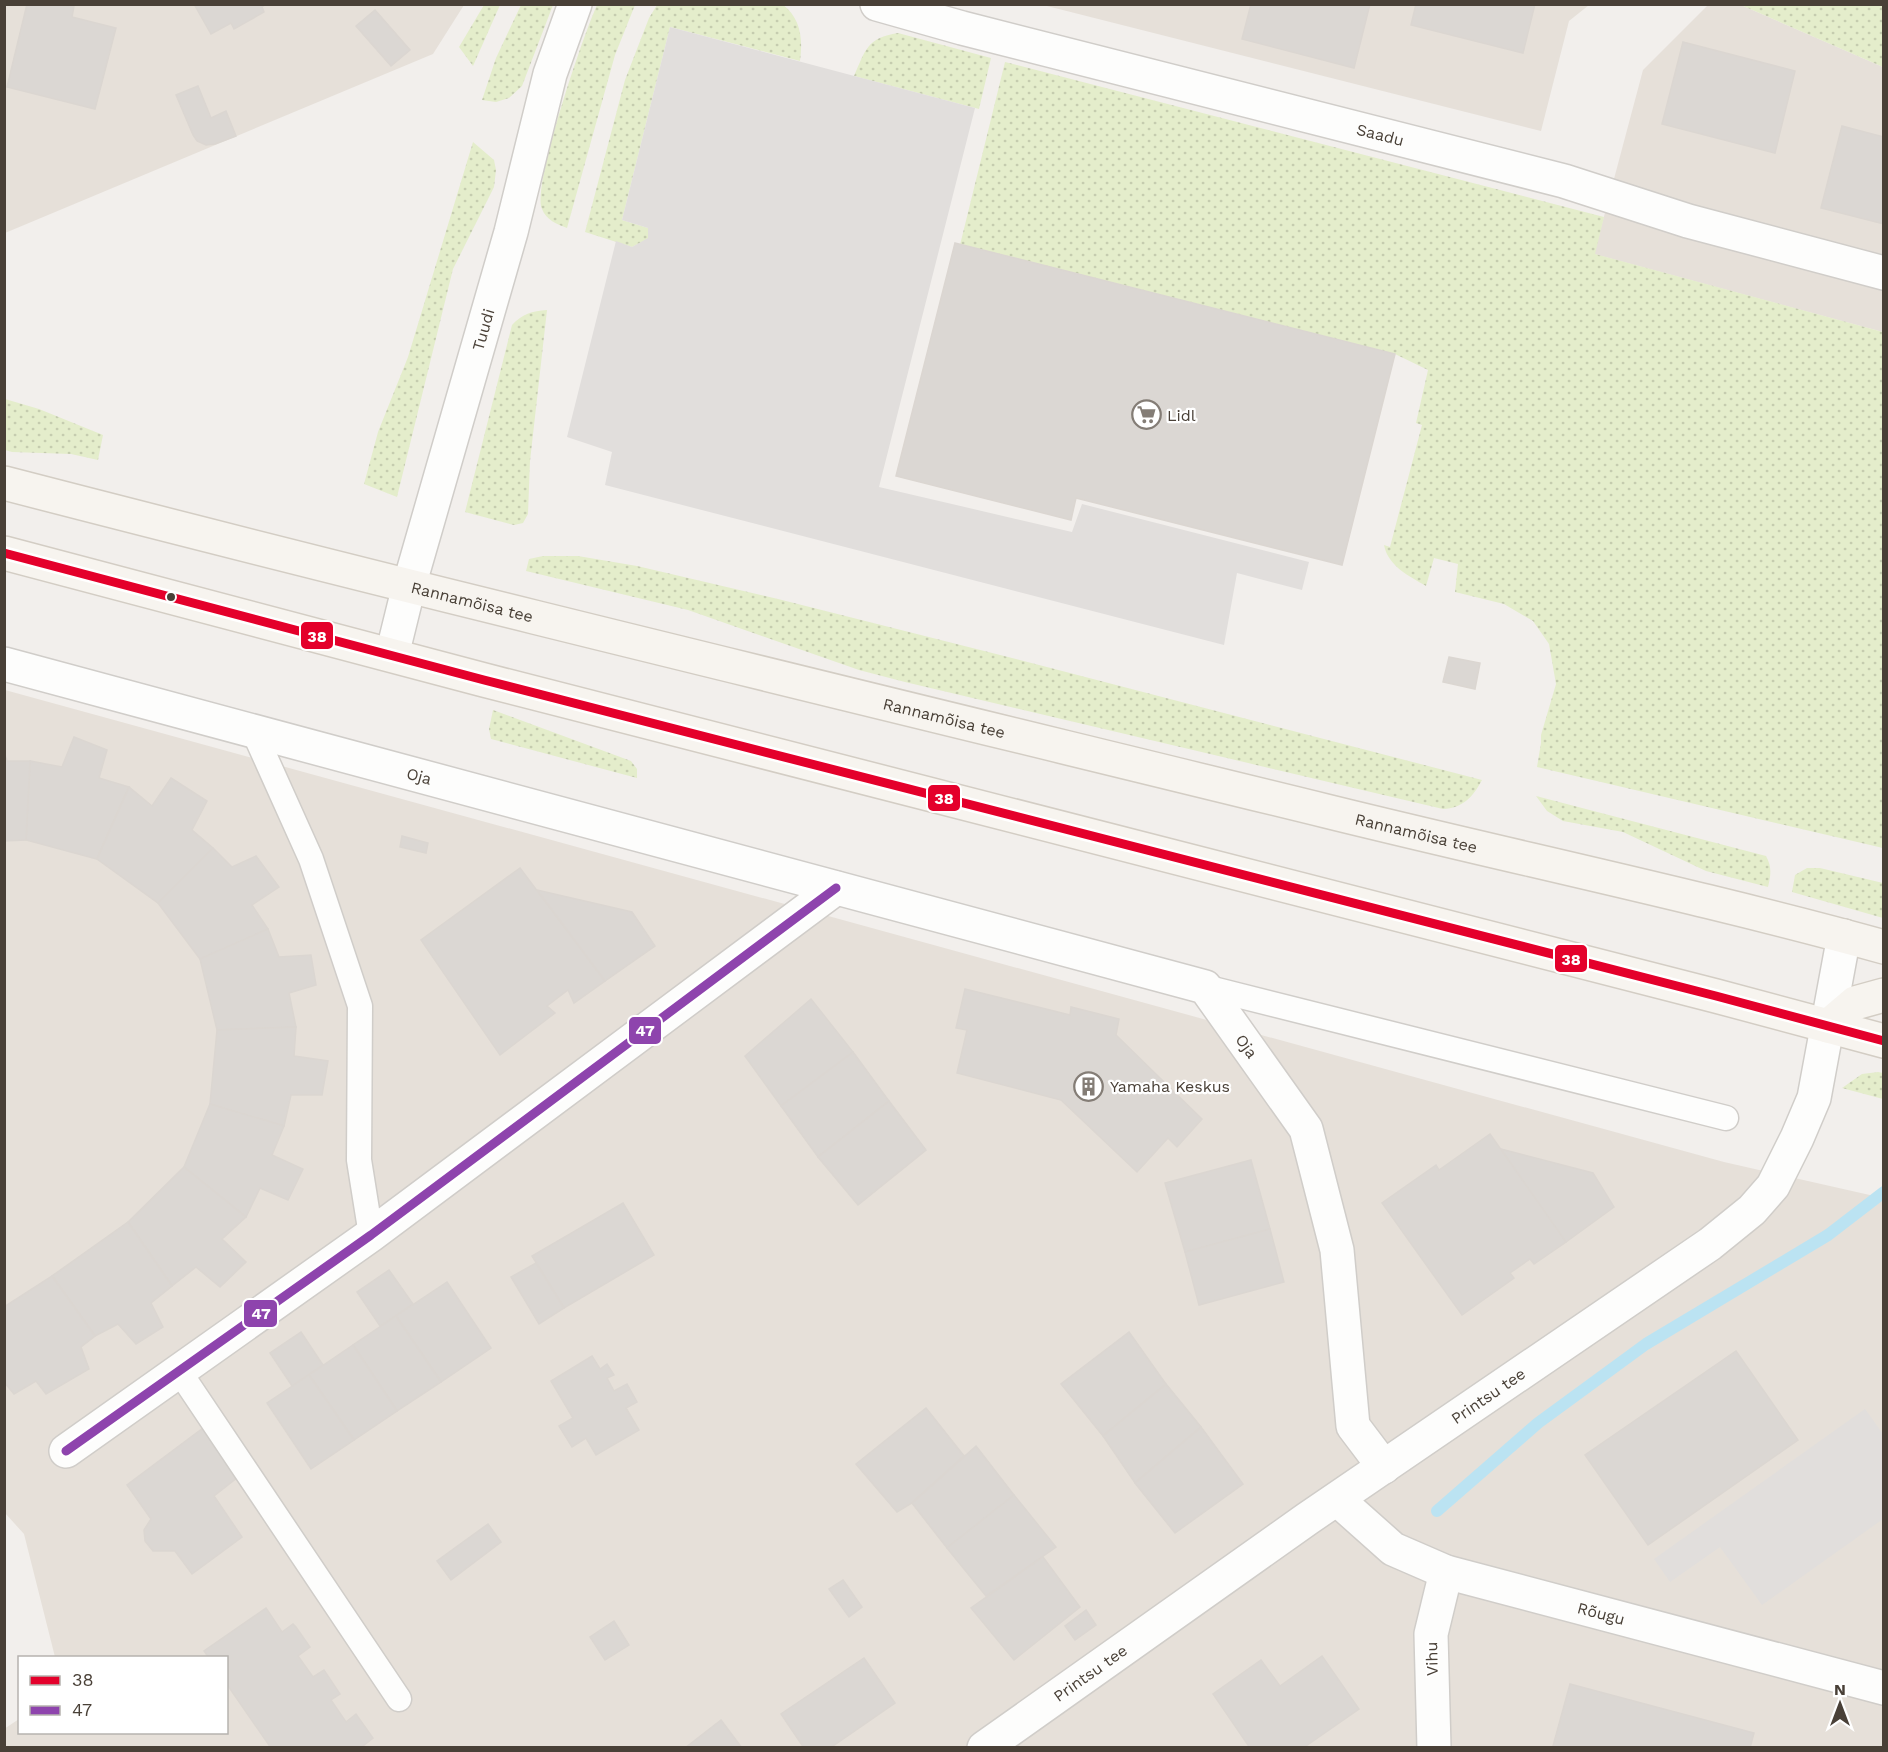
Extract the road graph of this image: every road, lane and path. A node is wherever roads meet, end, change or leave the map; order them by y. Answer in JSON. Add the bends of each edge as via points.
{"nodes":[{"id":1,"x":575,"y":4,"type":"edge"},
{"id":2,"x":877,"y":4,"type":"edge"},
{"id":3,"x":1884,"y":273,"type":"edge"},
{"id":4,"x":4,"y":483,"type":"edge"},
{"id":5,"x":4,"y":553,"type":"edge"},
{"id":6,"x":409,"y":586,"type":"junction"},
{"id":7,"x":392,"y":655,"type":"junction"},
{"id":8,"x":4,"y":664,"type":"edge"},
{"id":9,"x":253,"y":730,"type":"junction"},
{"id":10,"x":836,"y":888,"type":"junction"},
{"id":11,"x":1844,"y":936,"type":"junction"},
{"id":12,"x":1884,"y":947,"type":"edge"},
{"id":13,"x":1205,"y":987,"type":"junction"},
{"id":14,"x":1884,"y":995,"type":"edge"},
{"id":15,"x":1828,"y":1026,"type":"junction"},
{"id":16,"x":1884,"y":1041,"type":"edge"},
{"id":17,"x":1726,"y":1118,"type":"dead end"},
{"id":18,"x":371,"y":1235,"type":"junction"},
{"id":19,"x":178,"y":1371,"type":"junction"},
{"id":20,"x":66,"y":1451,"type":"dead end"},
{"id":21,"x":1384,"y":1467,"type":"junction"},
{"id":22,"x":1338,"y":1500,"type":"junction"},
{"id":23,"x":1446,"y":1572,"type":"junction"},
{"id":24,"x":1884,"y":1688,"type":"edge"},
{"id":25,"x":399,"y":1699,"type":"dead end"},
{"id":26,"x":984,"y":1748,"type":"edge"},
{"id":27,"x":1434,"y":1748,"type":"edge"}],
"edges":[{"from":1,"to":6,"type":"street","name":"Tuudi","via":[[550,74],[511,232]]},
{"from":2,"to":3,"type":"street","name":"Saadu","via":[[1564,181],[1688,221]]},
{"from":4,"to":6,"type":"main road","name":"Rannamõisa tee"},
{"from":5,"to":7,"type":"main road"},
{"from":6,"to":7,"type":"street","name":"Tuudi"},
{"from":6,"to":11,"type":"main road","name":"Rannamõisa tee"},
{"from":7,"to":15,"type":"main road"},
{"from":8,"to":9,"type":"street","name":"Oja"},
{"from":9,"to":10,"type":"street","name":"Oja"},
{"from":9,"to":18,"type":"lane","via":[[311,859],[360,1006],[359,1160]]},
{"from":10,"to":13,"type":"street","name":"Oja"},
{"from":10,"to":18,"type":"street"},
{"from":11,"to":12,"type":"main road","name":"Rannamõisa tee"},
{"from":11,"to":15,"type":"street","name":"Printsu tee"},
{"from":13,"to":17,"type":"lane"},
{"from":13,"to":21,"type":"street","name":"Oja","via":[[1306,1130],[1337,1250],[1353,1426]]},
{"from":14,"to":15,"type":"main road","via":[[1855,1003]]},
{"from":15,"to":16,"type":"main road"},
{"from":15,"to":21,"type":"street","name":"Printsu tee","via":[[1814,1098],[1773,1186],[1752,1210],[1710,1244]]},
{"from":18,"to":19,"type":"street"},
{"from":19,"to":20,"type":"street"},
{"from":19,"to":25,"type":"lane"},
{"from":21,"to":22,"type":"street","name":"Printsu tee"},
{"from":22,"to":23,"type":"street","name":"Rõugu","via":[[1393,1549]]},
{"from":22,"to":26,"type":"street","name":"Printsu tee"},
{"from":23,"to":24,"type":"street","name":"Rõugu"},
{"from":23,"to":27,"type":"street","name":"Vihu","via":[[1431,1634]]}]}
